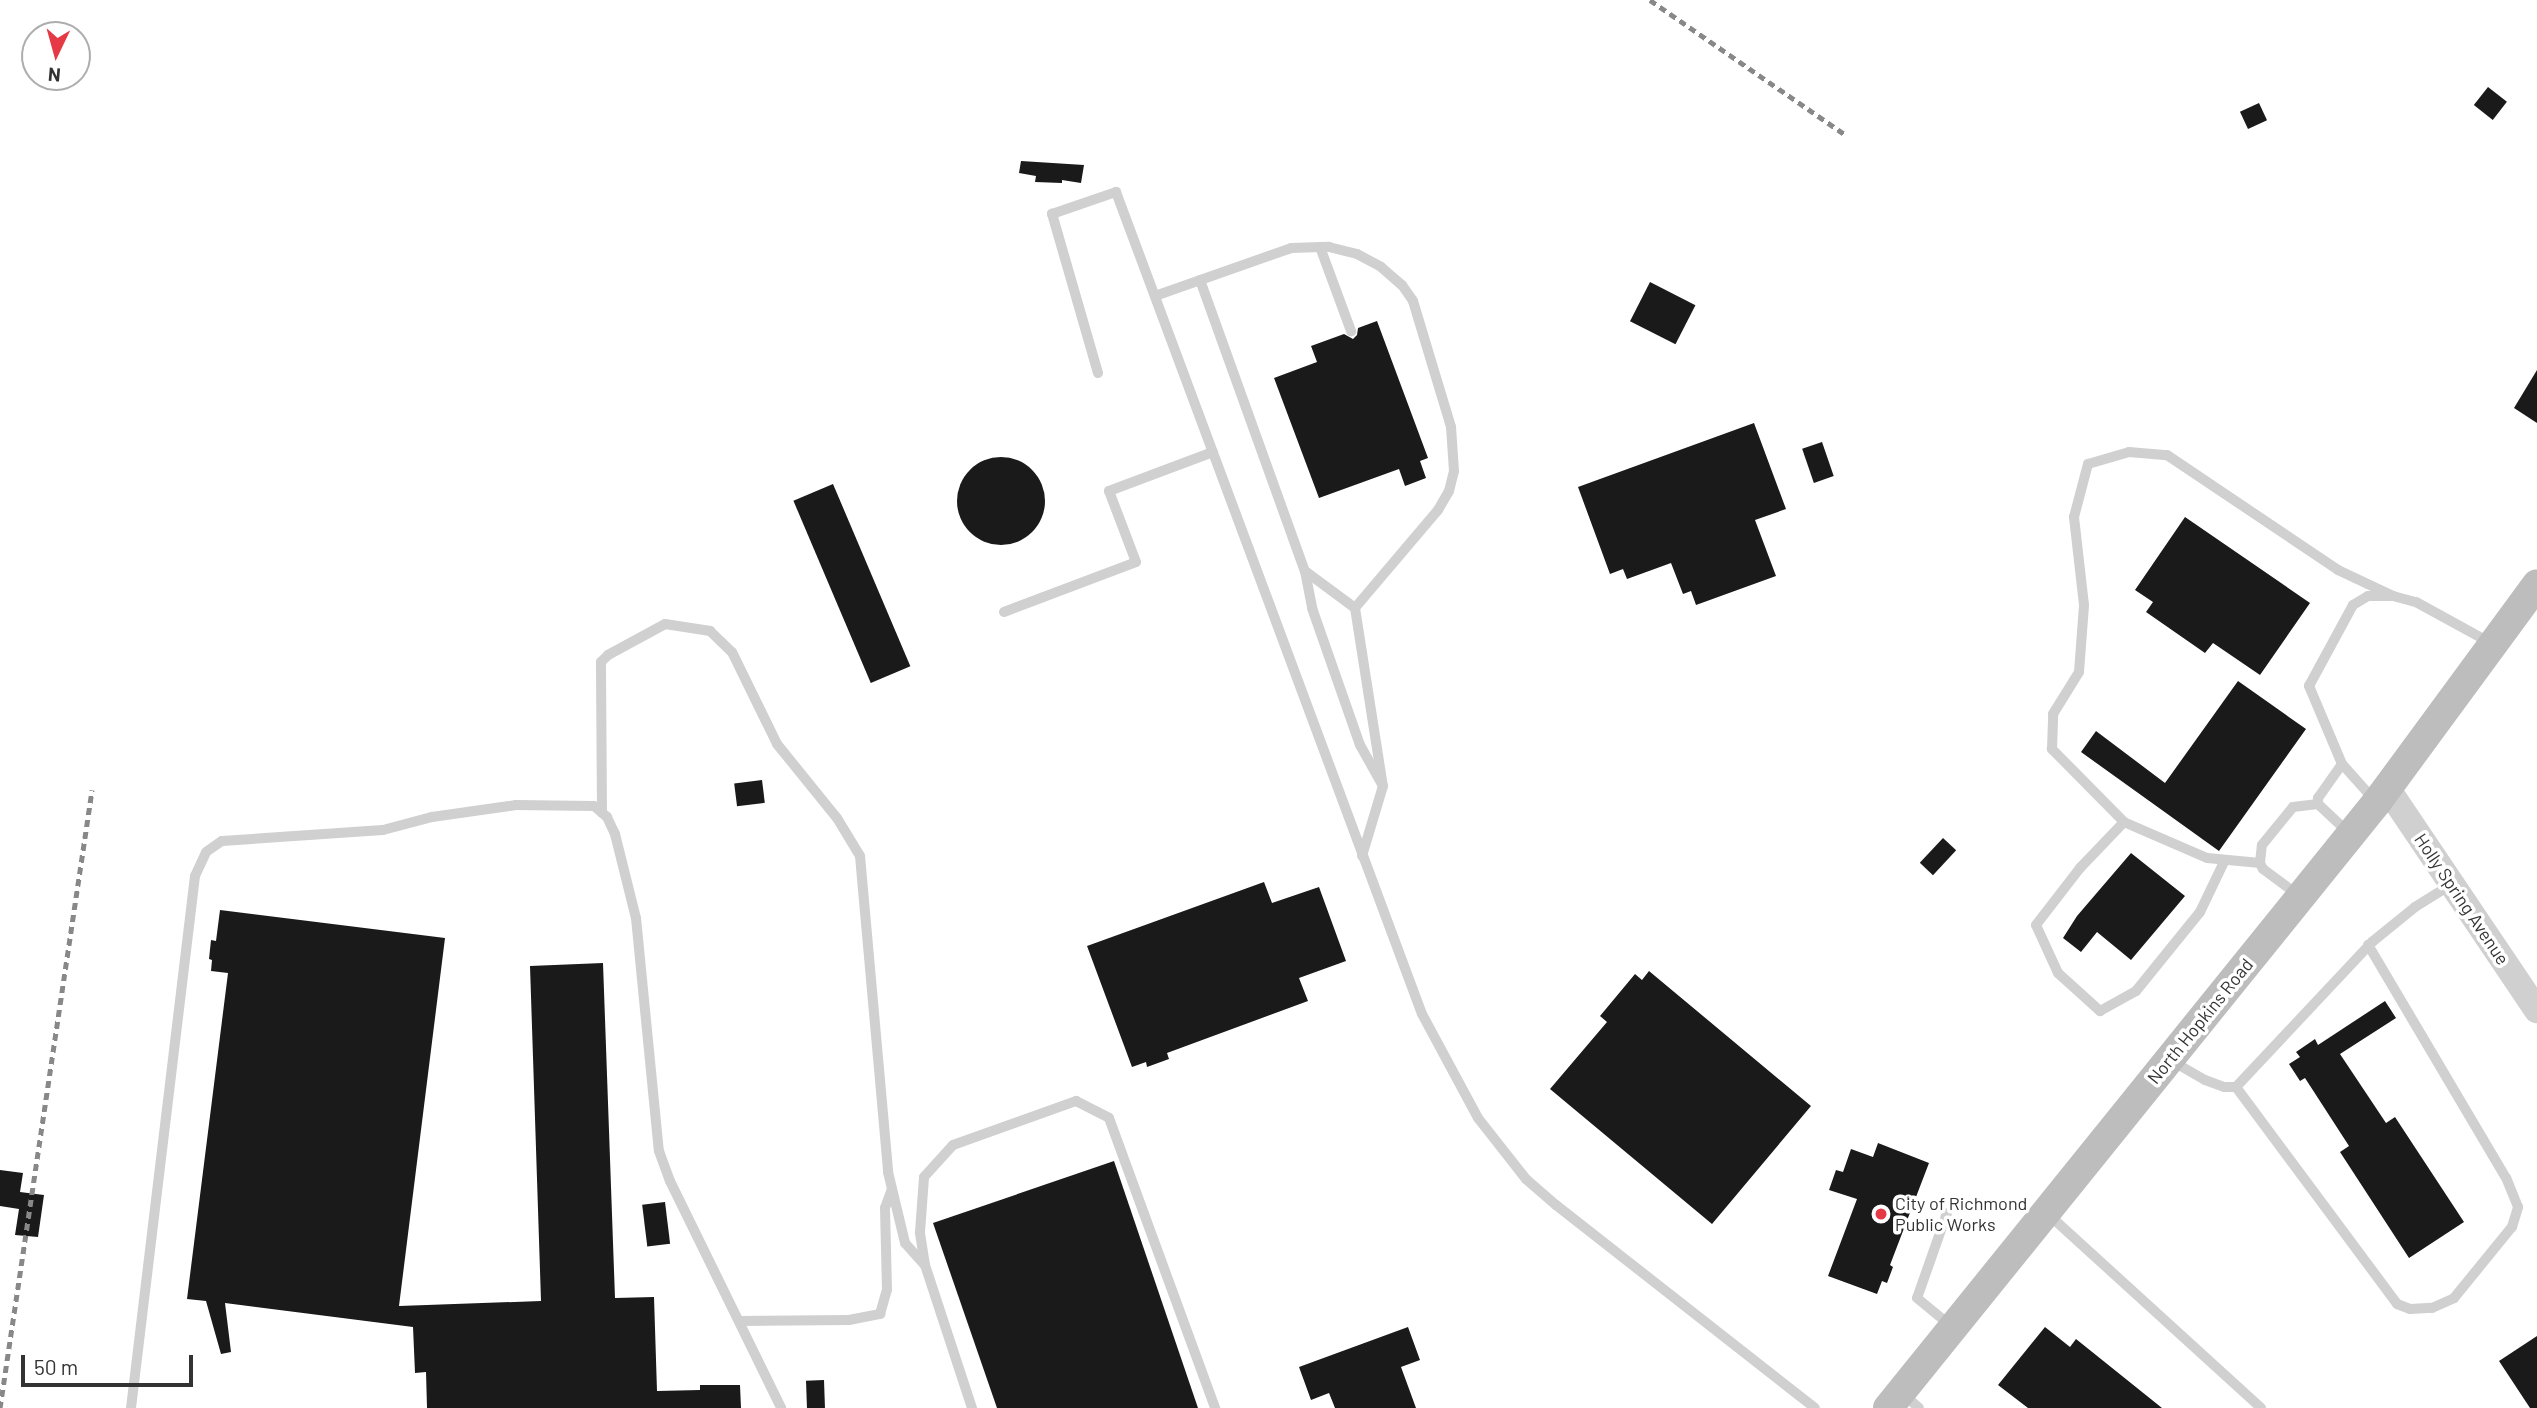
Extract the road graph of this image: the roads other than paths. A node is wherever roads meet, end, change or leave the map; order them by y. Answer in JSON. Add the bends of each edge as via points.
{"nodes":[{"id":1,"x":1320,"y":247,"type":"junction"},
{"id":2,"x":1200,"y":280,"type":"junction"},
{"id":3,"x":1155,"y":296,"type":"junction"},
{"id":4,"x":1351,"y":331,"type":"dead end"},
{"id":5,"x":1098,"y":373,"type":"dead end"},
{"id":6,"x":1213,"y":452,"type":"junction"},
{"id":7,"x":1305,"y":571,"type":"junction"},
{"id":8,"x":2537,"y":584,"type":"edge"},
{"id":9,"x":2393,"y":596,"type":"junction"},
{"id":10,"x":1355,"y":608,"type":"junction"},
{"id":11,"x":1004,"y":612,"type":"dead end"},
{"id":12,"x":2499,"y":636,"type":"junction"},
{"id":13,"x":2342,"y":764,"type":"junction"},
{"id":14,"x":1383,"y":786,"type":"junction"},
{"id":15,"x":2382,"y":795,"type":"junction"},
{"id":16,"x":2318,"y":803,"type":"junction"},
{"id":17,"x":602,"y":813,"type":"junction"},
{"id":18,"x":2124,"y":822,"type":"junction"},
{"id":19,"x":2350,"y":835,"type":"junction"},
{"id":20,"x":1362,"y":856,"type":"junction"},
{"id":21,"x":2224,"y":862,"type":"junction"},
{"id":22,"x":2260,"y":863,"type":"junction"},
{"id":23,"x":2452,"y":884,"type":"junction"},
{"id":24,"x":2300,"y":897,"type":"junction"},
{"id":25,"x":2368,"y":945,"type":"junction"},
{"id":26,"x":2537,"y":1010,"type":"edge"},
{"id":27,"x":2169,"y":1059,"type":"junction"},
{"id":28,"x":2236,"y":1087,"type":"junction"},
{"id":29,"x":892,"y":1189,"type":"junction"},
{"id":30,"x":2046,"y":1212,"type":"junction"},
{"id":31,"x":1947,"y":1213,"type":"dead end"},
{"id":32,"x":925,"y":1265,"type":"junction"},
{"id":33,"x":740,"y":1321,"type":"junction"},
{"id":34,"x":1953,"y":1328,"type":"junction"},
{"id":35,"x":1903,"y":1403,"type":"edge"},
{"id":36,"x":131,"y":1408,"type":"edge"},
{"id":37,"x":781,"y":1408,"type":"edge"},
{"id":38,"x":972,"y":1408,"type":"edge"},
{"id":39,"x":1215,"y":1408,"type":"edge"},
{"id":40,"x":1815,"y":1408,"type":"edge"},
{"id":41,"x":2261,"y":1408,"type":"edge"}],
"edges":[{"from":1,"to":2,"type":"lane","via":[[1291,248]]},
{"from":1,"to":4,"type":"lane"},
{"from":1,"to":10,"type":"lane","via":[[1357,254],[1381,267],[1408,293],[1454,449],[1449,491],[1438,510]]},
{"from":2,"to":3,"type":"lane"},
{"from":2,"to":7,"type":"lane"},
{"from":3,"to":5,"type":"lane","via":[[1116,191],[1052,214]]},
{"from":3,"to":6,"type":"lane"},
{"from":6,"to":11,"type":"lane","via":[[1109,491],[1136,562]]},
{"from":6,"to":20,"type":"lane"},
{"from":7,"to":10,"type":"lane"},
{"from":7,"to":14,"type":"lane","via":[[1312,608],[1360,745]]},
{"from":8,"to":12,"type":"main road","name":"North Hopkins Road"},
{"from":9,"to":12,"type":"lane"},
{"from":9,"to":13,"type":"lane","via":[[2368,596],[2353,605],[2309,686]]},
{"from":9,"to":18,"type":"lane","via":[[2339,570],[2167,455],[2129,452],[2088,464],[2074,517],[2084,605],[2078,671],[2053,714],[2052,749]]},
{"from":10,"to":14,"type":"lane"},
{"from":12,"to":15,"type":"main road","name":"North Hopkins Road"},
{"from":13,"to":15,"type":"lane"},
{"from":13,"to":16,"type":"lane"},
{"from":14,"to":20,"type":"lane"},
{"from":15,"to":19,"type":"main road","name":"North Hopkins Road"},
{"from":15,"to":23,"type":"street","name":"Holly Spring Avenue"},
{"from":16,"to":19,"type":"lane"},
{"from":16,"to":22,"type":"lane","via":[[2293,807],[2262,845]]},
{"from":17,"to":29,"type":"lane","via":[[601,662],[665,624],[710,631],[732,652],[777,744],[837,818],[860,856]]},
{"from":17,"to":33,"type":"lane","via":[[615,834],[636,918],[659,1151]]},
{"from":17,"to":36,"type":"lane","via":[[594,806],[516,805],[432,817],[383,830],[222,841],[206,852],[195,876]]},
{"from":18,"to":21,"type":"lane"},
{"from":18,"to":21,"type":"lane","via":[[2080,868],[2036,925],[2058,973],[2100,1011],[2136,991],[2200,912]]},
{"from":19,"to":24,"type":"main road","name":"North Hopkins Road"},
{"from":20,"to":40,"type":"lane","via":[[1429,1032],[1503,1153],[1556,1205]]},
{"from":21,"to":22,"type":"lane"},
{"from":22,"to":24,"type":"lane"},
{"from":23,"to":25,"type":"lane"},
{"from":23,"to":26,"type":"street","name":"Holly Spring Avenue"},
{"from":24,"to":27,"type":"main road","name":"North Hopkins Road"},
{"from":25,"to":28,"type":"lane"},
{"from":25,"to":28,"type":"lane","via":[[2506,1178],[2518,1207],[2512,1227],[2454,1298],[2432,1308],[2410,1309],[2398,1304]]},
{"from":27,"to":28,"type":"lane","via":[[2205,1080]]},
{"from":27,"to":30,"type":"main road","name":"North Hopkins Road"},
{"from":29,"to":32,"type":"lane","via":[[905,1244]]},
{"from":29,"to":33,"type":"lane","via":[[885,1208],[887,1290],[880,1314],[849,1320]]},
{"from":30,"to":34,"type":"main road","name":"North Hopkins Road"},
{"from":30,"to":41,"type":"lane"},
{"from":31,"to":34,"type":"lane","via":[[1917,1297]]},
{"from":32,"to":38,"type":"lane"},
{"from":32,"to":39,"type":"lane","via":[[920,1232],[924,1177],[953,1145],[1076,1101],[1109,1118]]},
{"from":33,"to":37,"type":"lane"},
{"from":34,"to":35,"type":"main road","name":"North Hopkins Road"}]}
